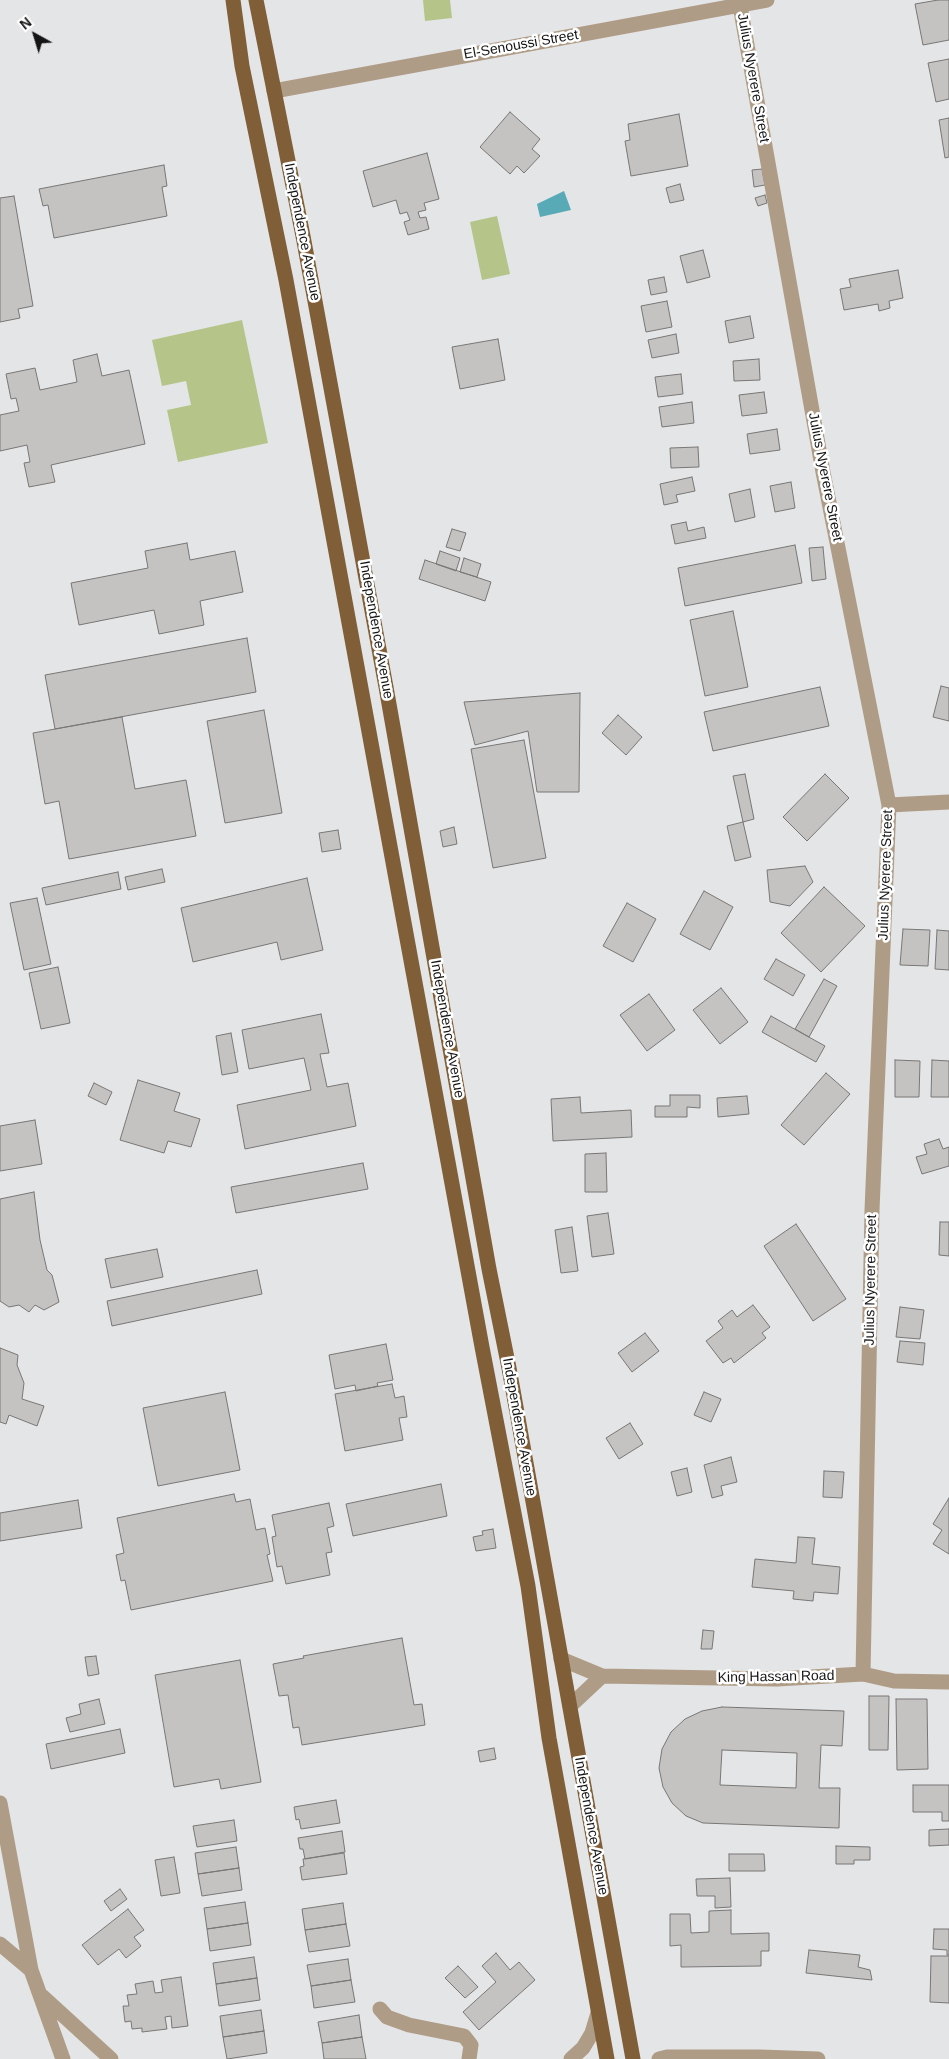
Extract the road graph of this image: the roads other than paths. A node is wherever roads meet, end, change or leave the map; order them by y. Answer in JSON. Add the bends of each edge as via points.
{"nodes":[{"id":1,"x":232,"y":0,"type":"edge"},
{"id":2,"x":256,"y":0,"type":"edge"},
{"id":3,"x":768,"y":0,"type":"edge"},
{"id":4,"x":739,"y":3,"type":"edge"},
{"id":5,"x":274,"y":91,"type":"junction"},
{"id":6,"x":949,"y":802,"type":"edge"},
{"id":7,"x":890,"y":805,"type":"junction"},
{"id":8,"x":561,"y":1659,"type":"junction"},
{"id":9,"x":862,"y":1674,"type":"junction"},
{"id":10,"x":602,"y":1676,"type":"junction"},
{"id":11,"x":949,"y":1682,"type":"edge"},
{"id":12,"x":570,"y":1706,"type":"junction"},
{"id":13,"x":0,"y":1803,"type":"edge"},
{"id":14,"x":0,"y":1944,"type":"edge"},
{"id":15,"x":31,"y":1970,"type":"junction"},
{"id":16,"x":39,"y":1994,"type":"junction"},
{"id":17,"x":380,"y":2009,"type":"dead end"},
{"id":18,"x":598,"y":2013,"type":"junction"},
{"id":19,"x":63,"y":2059,"type":"edge"},
{"id":20,"x":111,"y":2059,"type":"edge"},
{"id":21,"x":469,"y":2059,"type":"edge"},
{"id":22,"x":571,"y":2059,"type":"edge"},
{"id":23,"x":606,"y":2059,"type":"edge"},
{"id":24,"x":633,"y":2059,"type":"edge"},
{"id":25,"x":659,"y":2059,"type":"edge"},
{"id":26,"x":818,"y":2059,"type":"edge"}],
"edges":[{"from":1,"to":18,"type":"main road","name":"Independence Avenue","via":[[528,1586],[549,1738]]},
{"from":2,"to":5,"type":"main road","name":"Independence Avenue"},
{"from":3,"to":4,"type":"street","name":"El-Senoussi Street"},
{"from":4,"to":5,"type":"street","name":"El-Senoussi Street"},
{"from":4,"to":7,"type":"street","name":"Julius Nyerere Street","via":[[823,472]]},
{"from":5,"to":8,"type":"main road","name":"Independence Avenue","via":[[381,658]]},
{"from":6,"to":7,"type":"street"},
{"from":7,"to":9,"type":"street","name":"Julius Nyerere Street","via":[[872,1210]]},
{"from":8,"to":10,"type":"street","name":"King Hassan Road"},
{"from":8,"to":12,"type":"main road","name":"Independence Avenue"},
{"from":9,"to":10,"type":"street","name":"King Hassan Road","via":[[777,1679]]},
{"from":9,"to":11,"type":"street","name":"King Hassan Road","via":[[894,1681]]},
{"from":10,"to":12,"type":"street"},
{"from":12,"to":24,"type":"main road","name":"Independence Avenue"},
{"from":13,"to":15,"type":"street"},
{"from":14,"to":15,"type":"street"},
{"from":15,"to":16,"type":"street"},
{"from":16,"to":19,"type":"street"},
{"from":16,"to":20,"type":"street"},
{"from":17,"to":21,"type":"street","via":[[387,2017],[409,2025],[464,2036],[471,2045]]},
{"from":18,"to":22,"type":"street","via":[[592,2033]]},
{"from":18,"to":23,"type":"main road","name":"Independence Avenue"},
{"from":25,"to":26,"type":"street"}]}
